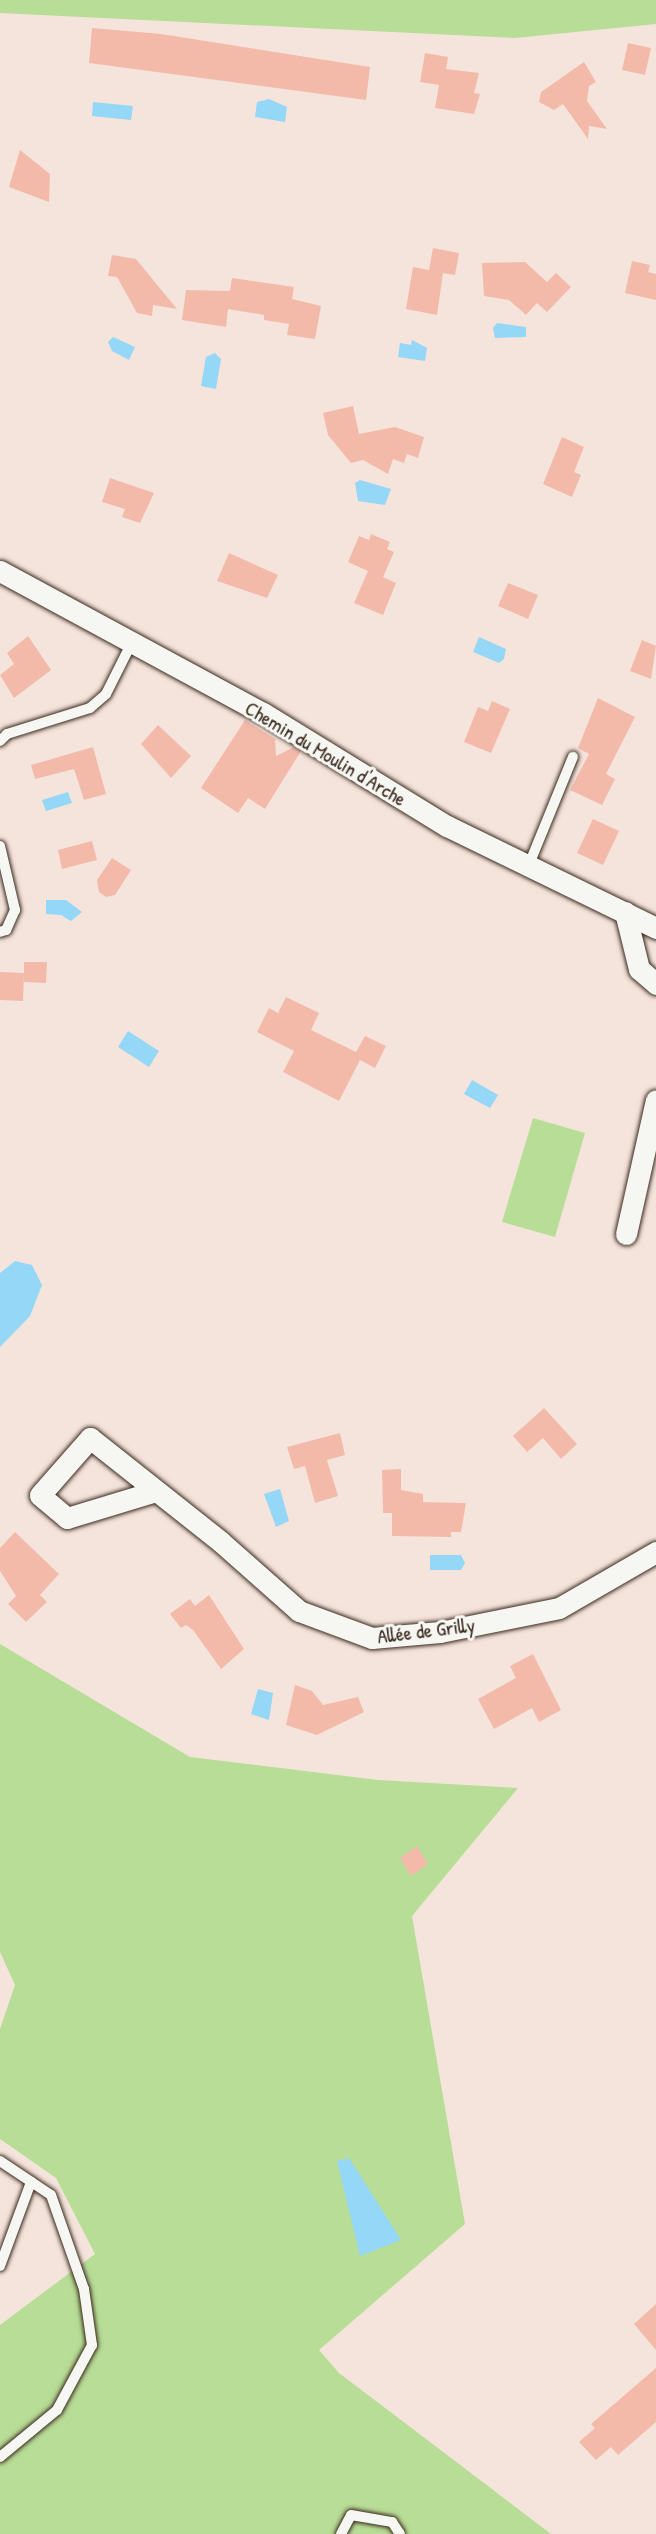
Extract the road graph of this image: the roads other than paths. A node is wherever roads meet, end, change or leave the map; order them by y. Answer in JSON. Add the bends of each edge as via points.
{"nodes":[{"id":1,"x":0,"y":571,"type":"edge"},
{"id":2,"x":132,"y":642,"type":"junction"},
{"id":3,"x":0,"y":741,"type":"edge"},
{"id":4,"x":573,"y":757,"type":"dead end"},
{"id":5,"x":0,"y":846,"type":"edge"},
{"id":6,"x":528,"y":867,"type":"junction"},
{"id":7,"x":624,"y":912,"type":"junction"},
{"id":8,"x":656,"y":928,"type":"edge"},
{"id":9,"x":0,"y":932,"type":"edge"},
{"id":10,"x":656,"y":984,"type":"edge"},
{"id":11,"x":656,"y":1100,"type":"edge"},
{"id":12,"x":626,"y":1233,"type":"dead end"},
{"id":13,"x":156,"y":1491,"type":"junction"},
{"id":14,"x":656,"y":1552,"type":"edge"},
{"id":15,"x":0,"y":2162,"type":"edge"},
{"id":16,"x":31,"y":2182,"type":"junction"},
{"id":17,"x":0,"y":2266,"type":"edge"},
{"id":18,"x":0,"y":2457,"type":"edge"},
{"id":19,"x":341,"y":2534,"type":"edge"},
{"id":20,"x":400,"y":2534,"type":"edge"}],
"edges":[{"from":1,"to":2,"type":"street","name":"Chemin du Moulin d'Arche"},
{"from":2,"to":3,"type":"lane","via":[[106,694],[90,708],[7,734]]},
{"from":2,"to":6,"type":"street","name":"Chemin du Moulin d'Arche","via":[[263,713],[447,826]]},
{"from":4,"to":6,"type":"lane"},
{"from":5,"to":9,"type":"lane","via":[[15,910],[6,930]]},
{"from":6,"to":7,"type":"street","name":"Chemin du Moulin d'Arche"},
{"from":7,"to":8,"type":"street","name":"Chemin du Moulin d'Arche"},
{"from":7,"to":10,"type":"street","via":[[639,969]]},
{"from":11,"to":12,"type":"street"},
{"from":13,"to":13,"type":"street","name":"Allée de Grilly","via":[[90,1438],[40,1495],[67,1518]]},
{"from":13,"to":14,"type":"street","name":"Allée de Grilly","via":[[299,1611],[372,1638],[440,1632],[559,1608]]},
{"from":15,"to":16,"type":"lane"},
{"from":16,"to":17,"type":"lane"},
{"from":16,"to":18,"type":"lane","via":[[51,2195],[84,2289],[92,2345],[57,2410]]},
{"from":19,"to":20,"type":"lane","via":[[351,2515],[392,2522]]}]}
